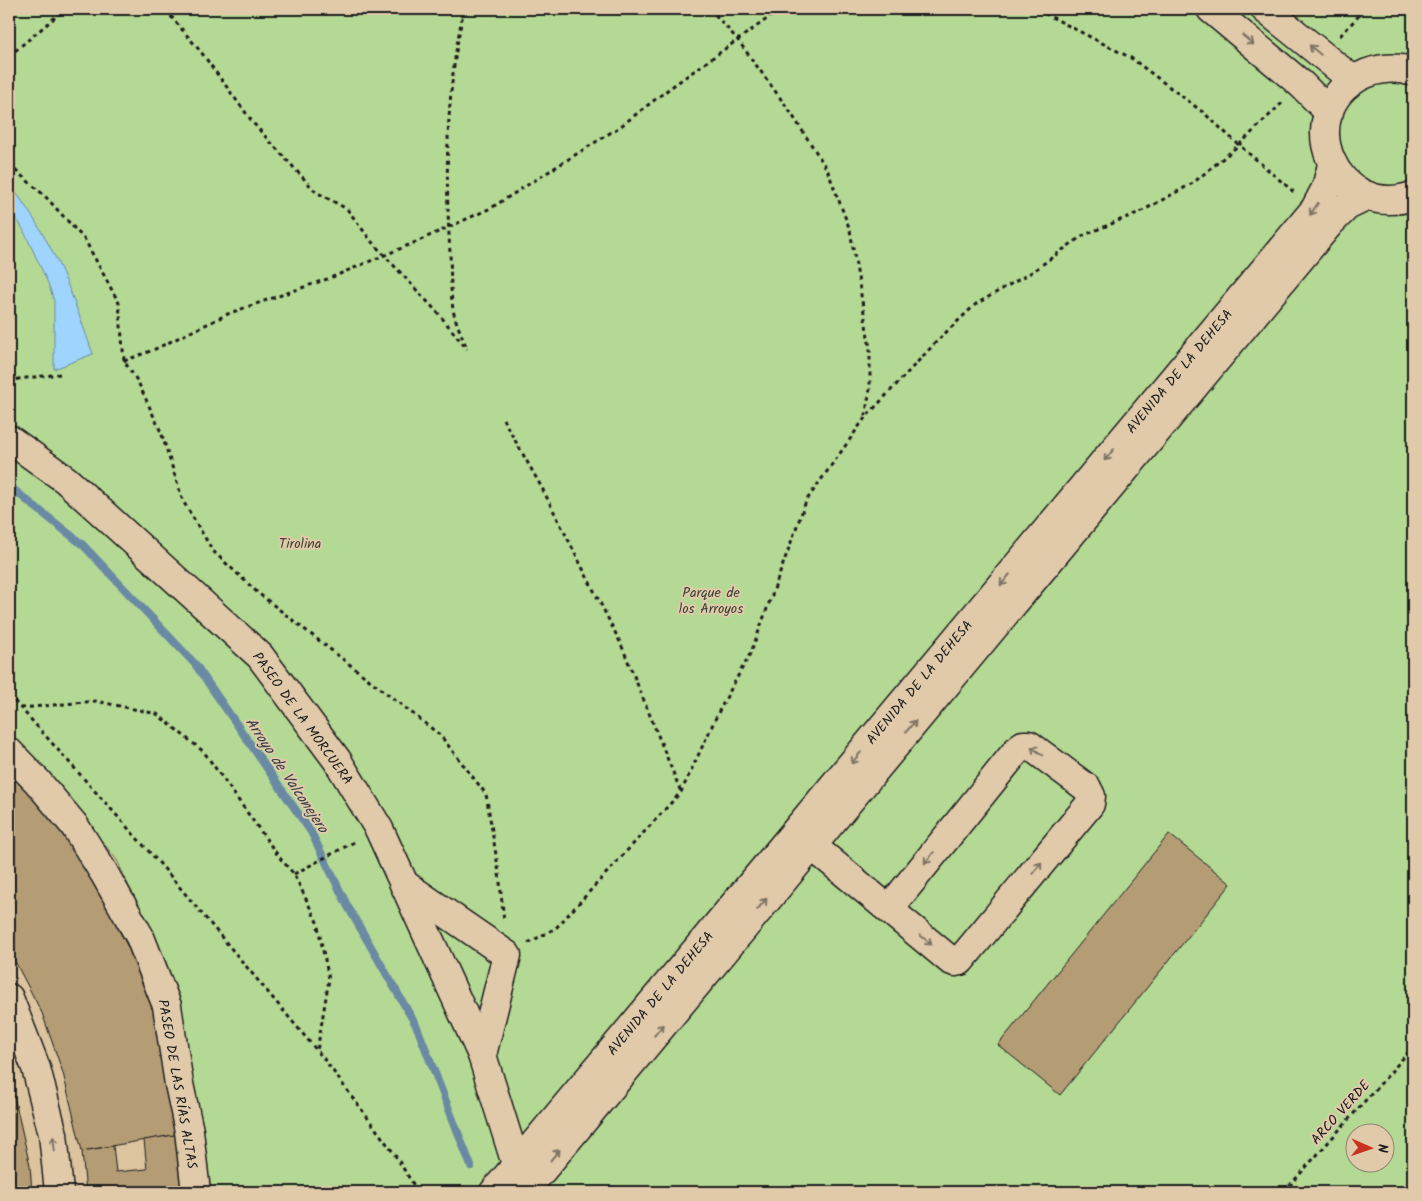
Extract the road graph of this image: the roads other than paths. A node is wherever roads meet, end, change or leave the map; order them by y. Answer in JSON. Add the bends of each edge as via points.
{"nodes":[{"id":1,"x":1211,"y":9,"type":"edge"},
{"id":2,"x":1265,"y":9,"type":"edge"},
{"id":3,"x":1412,"y":71,"type":"edge"},
{"id":4,"x":1353,"y":80,"type":"junction"},
{"id":5,"x":1329,"y":112,"type":"junction"},
{"id":6,"x":1332,"y":165,"type":"junction"},
{"id":7,"x":1368,"y":196,"type":"junction"},
{"id":8,"x":1413,"y":196,"type":"edge"},
{"id":9,"x":9,"y":439,"type":"edge"},
{"id":10,"x":9,"y":752,"type":"edge"},
{"id":11,"x":811,"y":845,"type":"junction"},
{"id":12,"x":404,"y":884,"type":"junction"},
{"id":13,"x":888,"y":909,"type":"junction"},
{"id":14,"x":9,"y":998,"type":"edge"},
{"id":15,"x":482,"y":1055,"type":"junction"},
{"id":16,"x":516,"y":1164,"type":"junction"},
{"id":17,"x":59,"y":1192,"type":"edge"},
{"id":18,"x":196,"y":1192,"type":"edge"},
{"id":19,"x":494,"y":1192,"type":"edge"},
{"id":20,"x":524,"y":1192,"type":"edge"}],
"edges":[{"from":1,"to":5,"type":"street","one_way":true,"via":[[1301,84]]},
{"from":4,"to":2,"type":"street","one_way":true},
{"from":3,"to":4,"type":"street","via":[[1390,68],[1370,71]]},
{"from":4,"to":5,"type":"street","via":[[1338,94]]},
{"from":5,"to":6,"type":"street","via":[[1326,148]]},
{"from":6,"to":7,"type":"street","via":[[1353,189]]},
{"from":6,"to":16,"type":"street","name":"AVENIDA DE LA DEHESA","one_way":true,"via":[[1326,188],[1315,210]]},
{"from":7,"to":8,"type":"street","via":[[1385,200]]},
{"from":11,"to":7,"type":"street","name":"AVENIDA DE LA DEHESA","one_way":true,"via":[[1330,223],[1347,206]]},
{"from":9,"to":12,"type":"street","name":"PASEO DE LA MORCUERA","via":[[66,480],[260,656],[337,760],[378,829]]},
{"from":10,"to":18,"type":"street","name":"PASEO DE LAS RÍAS ALTAS","via":[[74,825],[140,937],[167,1006]]},
{"from":11,"to":13,"type":"street"},
{"from":20,"to":11,"type":"street","name":"AVENIDA DE LA DEHESA","one_way":true},
{"from":12,"to":15,"type":"street","name":"PASEO DE LA MORCUERA"},
{"from":12,"to":15,"type":"street","via":[[507,955]]},
{"from":13,"to":13,"type":"street","one_way":true,"via":[[950,960],[960,961],[1090,804],[1087,788],[1029,745],[1023,745]]},
{"from":17,"to":14,"type":"street","one_way":true,"via":[[53,1134],[36,1068]]},
{"from":15,"to":16,"type":"street","name":"PASEO DE LA MORCUERA"},
{"from":16,"to":19,"type":"street","name":"AVENIDA DE LA DEHESA"}]}
